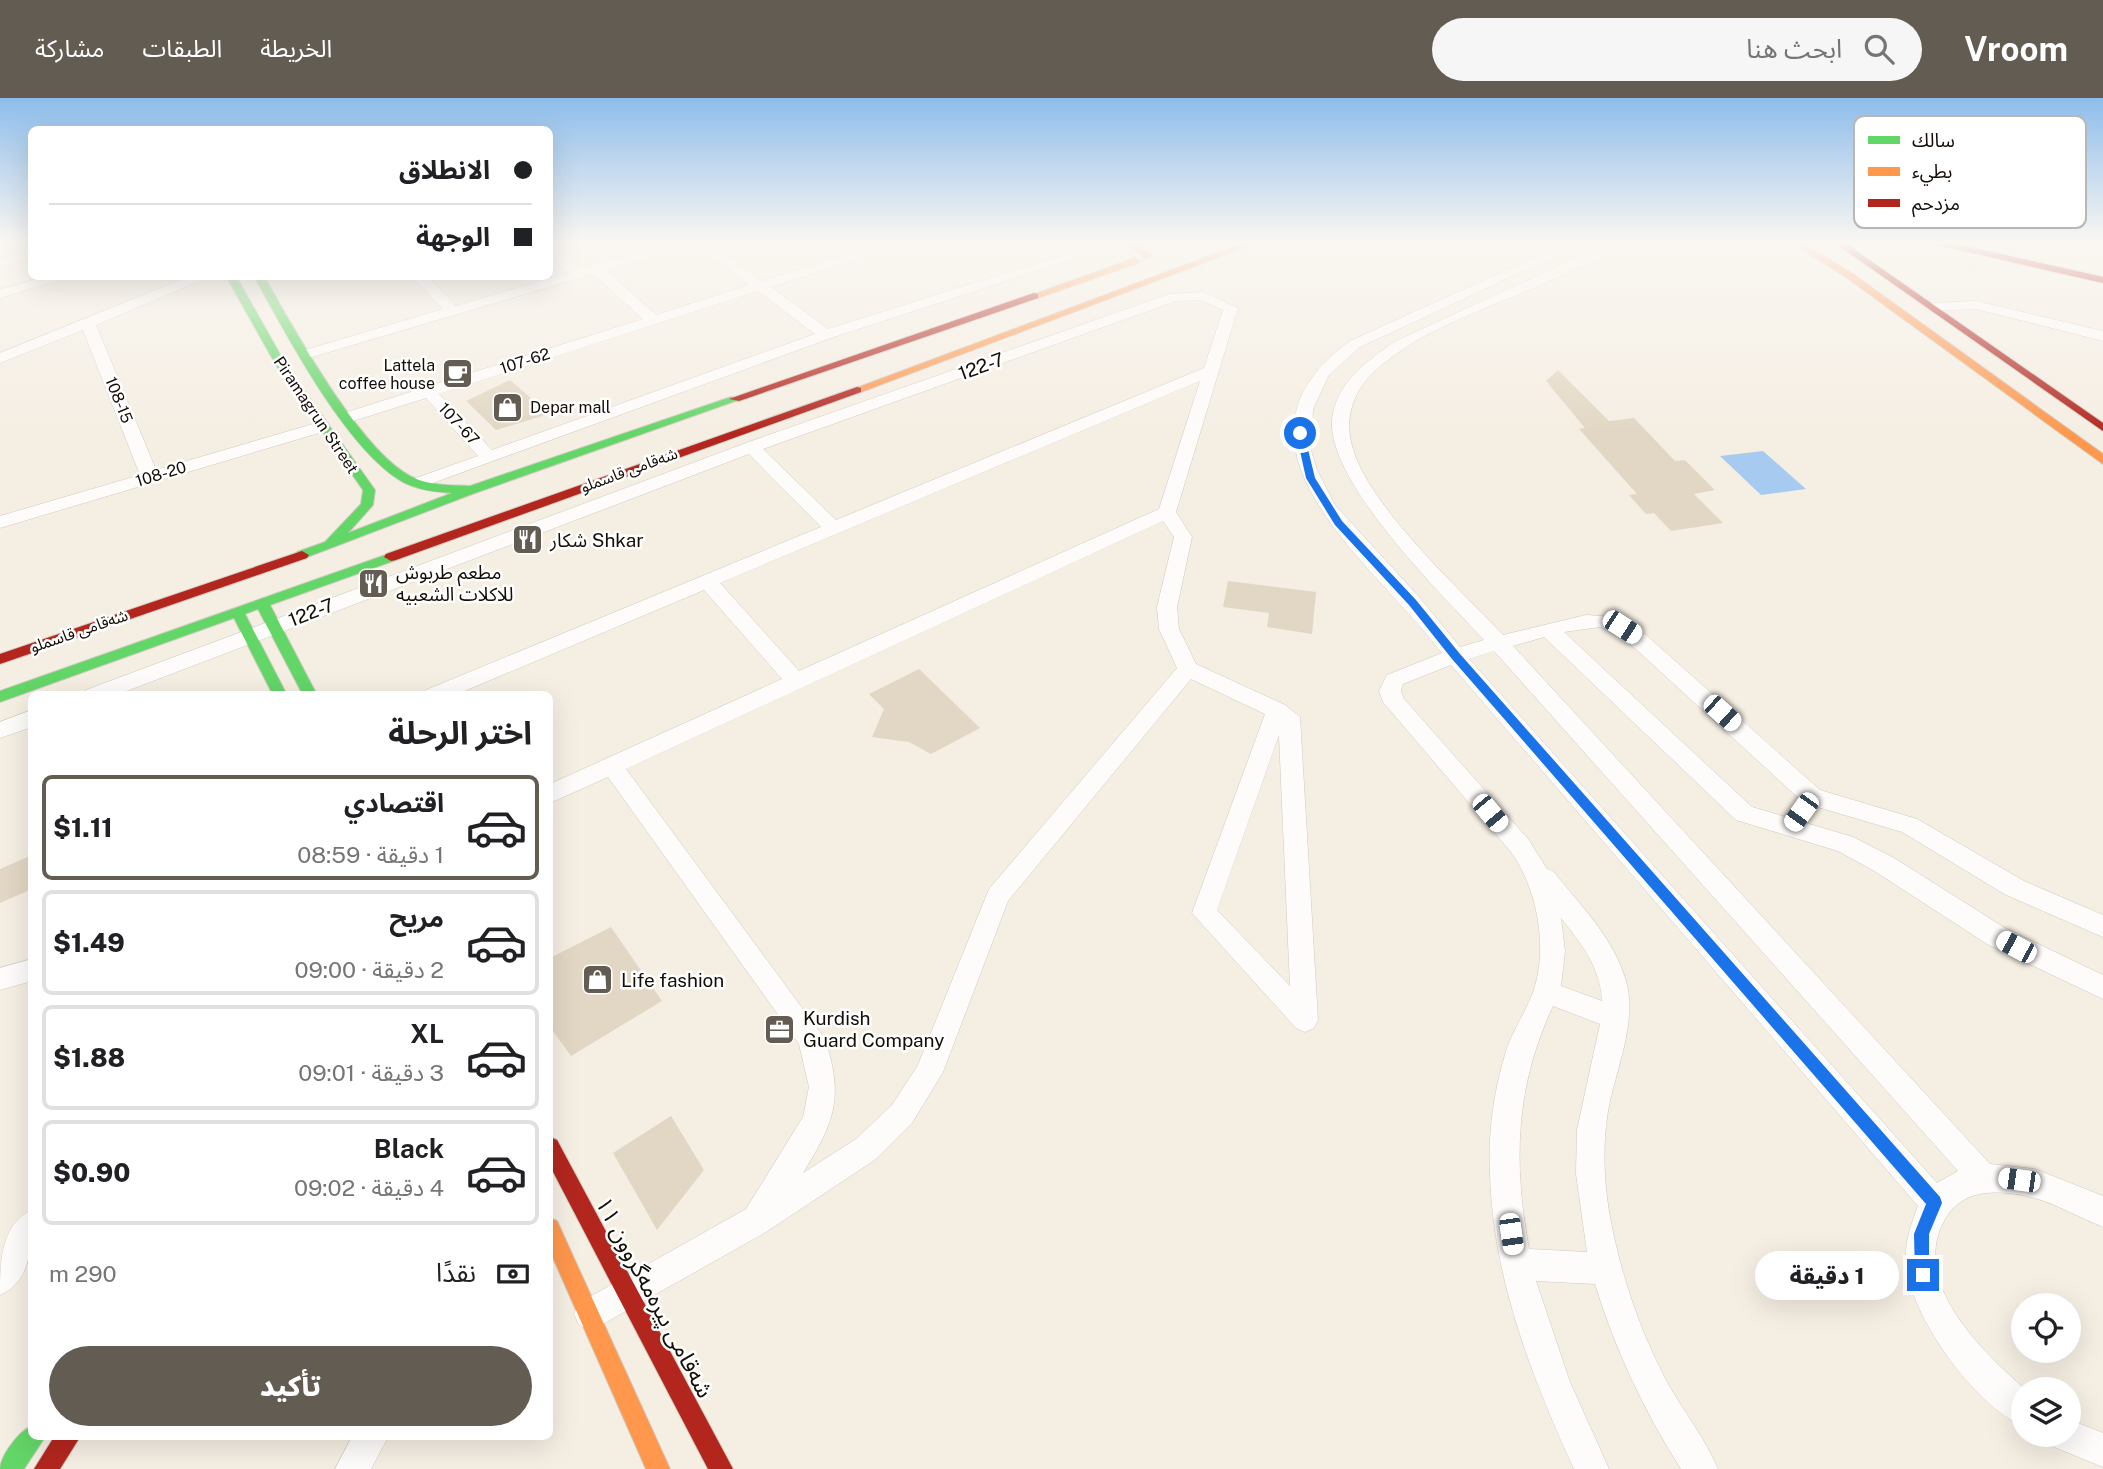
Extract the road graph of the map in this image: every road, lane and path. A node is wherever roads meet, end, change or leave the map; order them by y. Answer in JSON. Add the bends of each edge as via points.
{"nodes":[{"id":1,"x":132,"y":305,"type":"edge"},
{"id":2,"x":247,"y":305,"type":"edge"},
{"id":3,"x":277,"y":305,"type":"edge"},
{"id":4,"x":447,"y":305,"type":"edge"},
{"id":5,"x":473,"y":305,"type":"edge"},
{"id":6,"x":636,"y":305,"type":"edge"},
{"id":7,"x":698,"y":305,"type":"edge"},
{"id":8,"x":786,"y":305,"type":"edge"},
{"id":9,"x":920,"y":305,"type":"edge"},
{"id":10,"x":1009,"y":305,"type":"edge"},
{"id":11,"x":1086,"y":305,"type":"edge"},
{"id":12,"x":1152,"y":305,"type":"edge"},
{"id":13,"x":1224,"y":305,"type":"edge"},
{"id":14,"x":1437,"y":305,"type":"edge"},
{"id":15,"x":1469,"y":305,"type":"edge"},
{"id":16,"x":1484,"y":305,"type":"edge"},
{"id":17,"x":1890,"y":305,"type":"edge"},
{"id":18,"x":1930,"y":305,"type":"edge"},
{"id":19,"x":1933,"y":307,"type":"junction"},
{"id":20,"x":1477,"y":308,"type":"junction"},
{"id":21,"x":453,"y":311,"type":"junction"},
{"id":22,"x":1417,"y":314,"type":"junction"},
{"id":23,"x":652,"y":320,"type":"junction"},
{"id":24,"x":88,"y":323,"type":"junction"},
{"id":25,"x":1436,"y":326,"type":"junction"},
{"id":26,"x":826,"y":335,"type":"junction"},
{"id":27,"x":2103,"y":336,"type":"edge"},
{"id":28,"x":307,"y":354,"type":"junction"},
{"id":29,"x":0,"y":358,"type":"edge"},
{"id":30,"x":1210,"y":371,"type":"junction"},
{"id":31,"x":429,"y":392,"type":"junction"},
{"id":32,"x":350,"y":417,"type":"junction"},
{"id":33,"x":323,"y":426,"type":"junction"},
{"id":34,"x":2103,"y":428,"type":"edge"},
{"id":35,"x":615,"y":439,"type":"junction"},
{"id":36,"x":752,"y":447,"type":"junction"},
{"id":37,"x":578,"y":453,"type":"junction"},
{"id":38,"x":489,"y":457,"type":"junction"},
{"id":39,"x":2103,"y":460,"type":"edge"},
{"id":40,"x":642,"y":465,"type":"junction"},
{"id":41,"x":150,"y":478,"type":"junction"},
{"id":42,"x":597,"y":481,"type":"junction"},
{"id":43,"x":419,"y":483,"type":"junction"},
{"id":44,"x":471,"y":489,"type":"junction"},
{"id":45,"x":1167,"y":512,"type":"junction"},
{"id":46,"x":0,"y":523,"type":"edge"},
{"id":47,"x":833,"y":528,"type":"junction"},
{"id":48,"x":328,"y":546,"type":"junction"},
{"id":49,"x":707,"y":581,"type":"junction"},
{"id":50,"x":1452,"y":593,"type":"junction"},
{"id":51,"x":261,"y":603,"type":"junction"},
{"id":52,"x":1413,"y":603,"type":"junction"},
{"id":53,"x":237,"y":611,"type":"junction"},
{"id":54,"x":274,"y":626,"type":"junction"},
{"id":55,"x":1549,"y":630,"type":"junction"},
{"id":56,"x":249,"y":635,"type":"junction"},
{"id":57,"x":1499,"y":644,"type":"junction"},
{"id":58,"x":1456,"y":657,"type":"junction"},
{"id":59,"x":0,"y":659,"type":"edge"},
{"id":60,"x":1188,"y":669,"type":"junction"},
{"id":61,"x":1528,"y":677,"type":"junction"},
{"id":62,"x":795,"y":681,"type":"junction"},
{"id":63,"x":1485,"y":690,"type":"junction"},
{"id":64,"x":104,"y":691,"type":"edge"},
{"id":65,"x":278,"y":691,"type":"edge"},
{"id":66,"x":308,"y":691,"type":"edge"},
{"id":67,"x":443,"y":691,"type":"edge"},
{"id":68,"x":0,"y":697,"type":"edge"},
{"id":69,"x":1277,"y":710,"type":"junction"},
{"id":70,"x":28,"y":720,"type":"edge"},
{"id":71,"x":0,"y":730,"type":"edge"},
{"id":72,"x":611,"y":765,"type":"junction"},
{"id":73,"x":553,"y":793,"type":"edge"},
{"id":74,"x":1812,"y":797,"type":"junction"},
{"id":75,"x":1790,"y":827,"type":"junction"},
{"id":76,"x":1531,"y":861,"type":"junction"},
{"id":77,"x":2103,"y":926,"type":"edge"},
{"id":78,"x":28,"y":971,"type":"edge"},
{"id":79,"x":1,"y":980,"type":"edge"},
{"id":80,"x":2103,"y":988,"type":"edge"},
{"id":81,"x":1546,"y":992,"type":"junction"},
{"id":82,"x":1613,"y":1017,"type":"junction"},
{"id":83,"x":553,"y":1153,"type":"edge"},
{"id":84,"x":1984,"y":1180,"type":"junction"},
{"id":85,"x":1935,"y":1203,"type":"junction"},
{"id":86,"x":2103,"y":1212,"type":"edge"},
{"id":87,"x":755,"y":1221,"type":"junction"},
{"id":88,"x":28,"y":1232,"type":"edge"},
{"id":89,"x":553,"y":1234,"type":"edge"},
{"id":90,"x":1515,"y":1264,"type":"junction"},
{"id":91,"x":1607,"y":1269,"type":"junction"},
{"id":92,"x":0,"y":1279,"type":"edge"},
{"id":93,"x":627,"y":1293,"type":"junction"},
{"id":94,"x":590,"y":1314,"type":"junction"},
{"id":95,"x":2011,"y":1399,"type":"edge"},
{"id":96,"x":31,"y":1440,"type":"edge"},
{"id":97,"x":66,"y":1440,"type":"edge"},
{"id":98,"x":369,"y":1440,"type":"edge"},
{"id":99,"x":2081,"y":1441,"type":"edge"},
{"id":100,"x":2103,"y":1450,"type":"edge"},
{"id":101,"x":10,"y":1469,"type":"edge"},
{"id":102,"x":46,"y":1469,"type":"edge"},
{"id":103,"x":352,"y":1469,"type":"edge"},
{"id":104,"x":658,"y":1469,"type":"edge"},
{"id":105,"x":720,"y":1469,"type":"edge"},
{"id":106,"x":1592,"y":1469,"type":"edge"},
{"id":107,"x":1701,"y":1469,"type":"edge"}],
"edges":[{"from":1,"to":24,"type":"street"},
{"from":2,"to":33,"type":"main road","name":"Piramagrun Street"},
{"from":3,"to":28,"type":"main road","name":"Piramagrun Street"},
{"from":4,"to":21,"type":"street"},
{"from":5,"to":21,"type":"street"},
{"from":6,"to":23,"type":"street"},
{"from":7,"to":23,"type":"street","name":"107-62"},
{"from":8,"to":26,"type":"street"},
{"from":9,"to":26,"type":"street"},
{"from":10,"to":35,"type":"main road","name":"شەقامی قاسملو"},
{"from":11,"to":40,"type":"main road","name":"شەقامی قاسملو"},
{"from":12,"to":36,"type":"street","name":"122-7"},
{"from":13,"to":30,"type":"street","name":"122-7","via":[[1231,308]]},
{"from":14,"to":22,"type":"street"},
{"from":15,"to":20,"type":"street"},
{"from":16,"to":20,"type":"street"},
{"from":17,"to":39,"type":"main road"},
{"from":18,"to":19,"type":"main road"},
{"from":19,"to":27,"type":"street","via":[[1976,305]]},
{"from":19,"to":34,"type":"main road"},
{"from":20,"to":25,"type":"street"},
{"from":21,"to":28,"type":"street"},
{"from":22,"to":25,"type":"street"},
{"from":22,"to":52,"type":"street","via":[[1355,344],[1336,359],[1310,393],[1300,433],[1306,466],[1324,502],[1354,542]]},
{"from":23,"to":31,"type":"street","name":"107-62"},
{"from":24,"to":29,"type":"street"},
{"from":24,"to":41,"type":"street","name":"108-15"},
{"from":25,"to":50,"type":"street","via":[[1394,348],[1353,382],[1341,425],[1348,460],[1368,495]]},
{"from":26,"to":38,"type":"street"},
{"from":28,"to":32,"type":"main road","name":"Piramagrun Street"},
{"from":30,"to":45,"type":"street","name":"122-7"},
{"from":30,"to":47,"type":"street"},
{"from":31,"to":32,"type":"street","name":"107-62"},
{"from":31,"to":38,"type":"street","name":"107-67"},
{"from":32,"to":43,"type":"main road","name":"Piramagrun Street","via":[[389,467]]},
{"from":33,"to":41,"type":"street","name":"108-20"},
{"from":33,"to":48,"type":"main road","name":"Piramagrun Street","via":[[369,490],[368,505]]},
{"from":35,"to":37,"type":"main road","name":"شەقامی قاسملو"},
{"from":35,"to":40,"type":"main road","via":[[621,455]]},
{"from":36,"to":47,"type":"street"},
{"from":36,"to":54,"type":"street","name":"122-7"},
{"from":37,"to":42,"type":"main road"},
{"from":37,"to":44,"type":"main road","name":"شەقامی قاسملو"},
{"from":38,"to":43,"type":"street"},
{"from":40,"to":42,"type":"main road","name":"شەقامی قاسملو"},
{"from":41,"to":46,"type":"street","name":"108-20"},
{"from":42,"to":51,"type":"main road","name":"شەقامی قاسملو"},
{"from":43,"to":44,"type":"main road","name":"Piramagrun Street"},
{"from":44,"to":48,"type":"main road","name":"شەقامی قاسملو"},
{"from":45,"to":60,"type":"street","via":[[1182,537],[1167,619]]},
{"from":45,"to":62,"type":"street"},
{"from":47,"to":49,"type":"street"},
{"from":48,"to":59,"type":"main road","name":"شەقامی قاسملو"},
{"from":49,"to":62,"type":"street"},
{"from":49,"to":67,"type":"street"},
{"from":50,"to":52,"type":"street"},
{"from":50,"to":57,"type":"street"},
{"from":51,"to":53,"type":"main road","name":"شەقامی قاسملو"},
{"from":51,"to":54,"type":"main road"},
{"from":52,"to":58,"type":"street"},
{"from":53,"to":56,"type":"main road"},
{"from":53,"to":68,"type":"main road","name":"شەقامی قاسملو"},
{"from":54,"to":56,"type":"street","name":"122-7"},
{"from":54,"to":66,"type":"main road"},
{"from":55,"to":57,"type":"street"},
{"from":55,"to":74,"type":"street","via":[[1588,619],[1622,627]]},
{"from":55,"to":75,"type":"street","via":[[1739,810],[1751,819]]},
{"from":56,"to":64,"type":"street","name":"122-7"},
{"from":56,"to":65,"type":"main road"},
{"from":57,"to":58,"type":"street"},
{"from":57,"to":61,"type":"street"},
{"from":58,"to":63,"type":"street"},
{"from":58,"to":76,"type":"street","via":[[1398,676],[1391,685],[1392,698]]},
{"from":60,"to":69,"type":"street"},
{"from":60,"to":87,"type":"street","via":[[998,896],[929,1072],[902,1114],[866,1149]]},
{"from":61,"to":63,"type":"street"},
{"from":61,"to":84,"type":"street"},
{"from":62,"to":72,"type":"street"},
{"from":63,"to":85,"type":"street"},
{"from":69,"to":69,"type":"street","via":[[1289,716],[1305,1020],[1204,913]]},
{"from":70,"to":71,"type":"street"},
{"from":72,"to":73,"type":"street"},
{"from":72,"to":87,"type":"street","via":[[811,1039],[819,1063],[823,1089],[819,1109]]},
{"from":74,"to":75,"type":"street"},
{"from":74,"to":77,"type":"street","via":[[1909,825],[2015,888]]},
{"from":75,"to":80,"type":"street","via":[[1863,852],[1996,936]]},
{"from":76,"to":81,"type":"street","via":[[1551,928]]},
{"from":76,"to":82,"type":"street","via":[[1603,956],[1614,984]]},
{"from":78,"to":79,"type":"street"},
{"from":81,"to":82,"type":"street"},
{"from":81,"to":90,"type":"street","via":[[1524,1037],[1506,1128],[1505,1181]]},
{"from":82,"to":91,"type":"street","via":[[1591,1132],[1592,1197]]},
{"from":83,"to":93,"type":"main road","name":"شەقامی پیرەمەگروون ١١"},
{"from":84,"to":85,"type":"street","via":[[1961,1184]]},
{"from":84,"to":86,"type":"street","via":[[1997,1177],[2040,1183]]},
{"from":85,"to":95,"type":"street","via":[[1921,1234],[1923,1275],[1942,1321],[1977,1369]]},
{"from":87,"to":93,"type":"street"},
{"from":88,"to":92,"type":"street"},
{"from":89,"to":94,"type":"main road"},
{"from":90,"to":91,"type":"street"},
{"from":90,"to":106,"type":"street","via":[[1541,1354]]},
{"from":91,"to":107,"type":"street","via":[[1649,1382]]},
{"from":93,"to":94,"type":"street"},
{"from":93,"to":105,"type":"main road","name":"شەقامی پیرەمەگروون ١١"},
{"from":94,"to":104,"type":"main road"},
{"from":96,"to":101,"type":"main road"},
{"from":97,"to":102,"type":"main road"},
{"from":98,"to":103,"type":"street"},
{"from":99,"to":100,"type":"street"}]}
